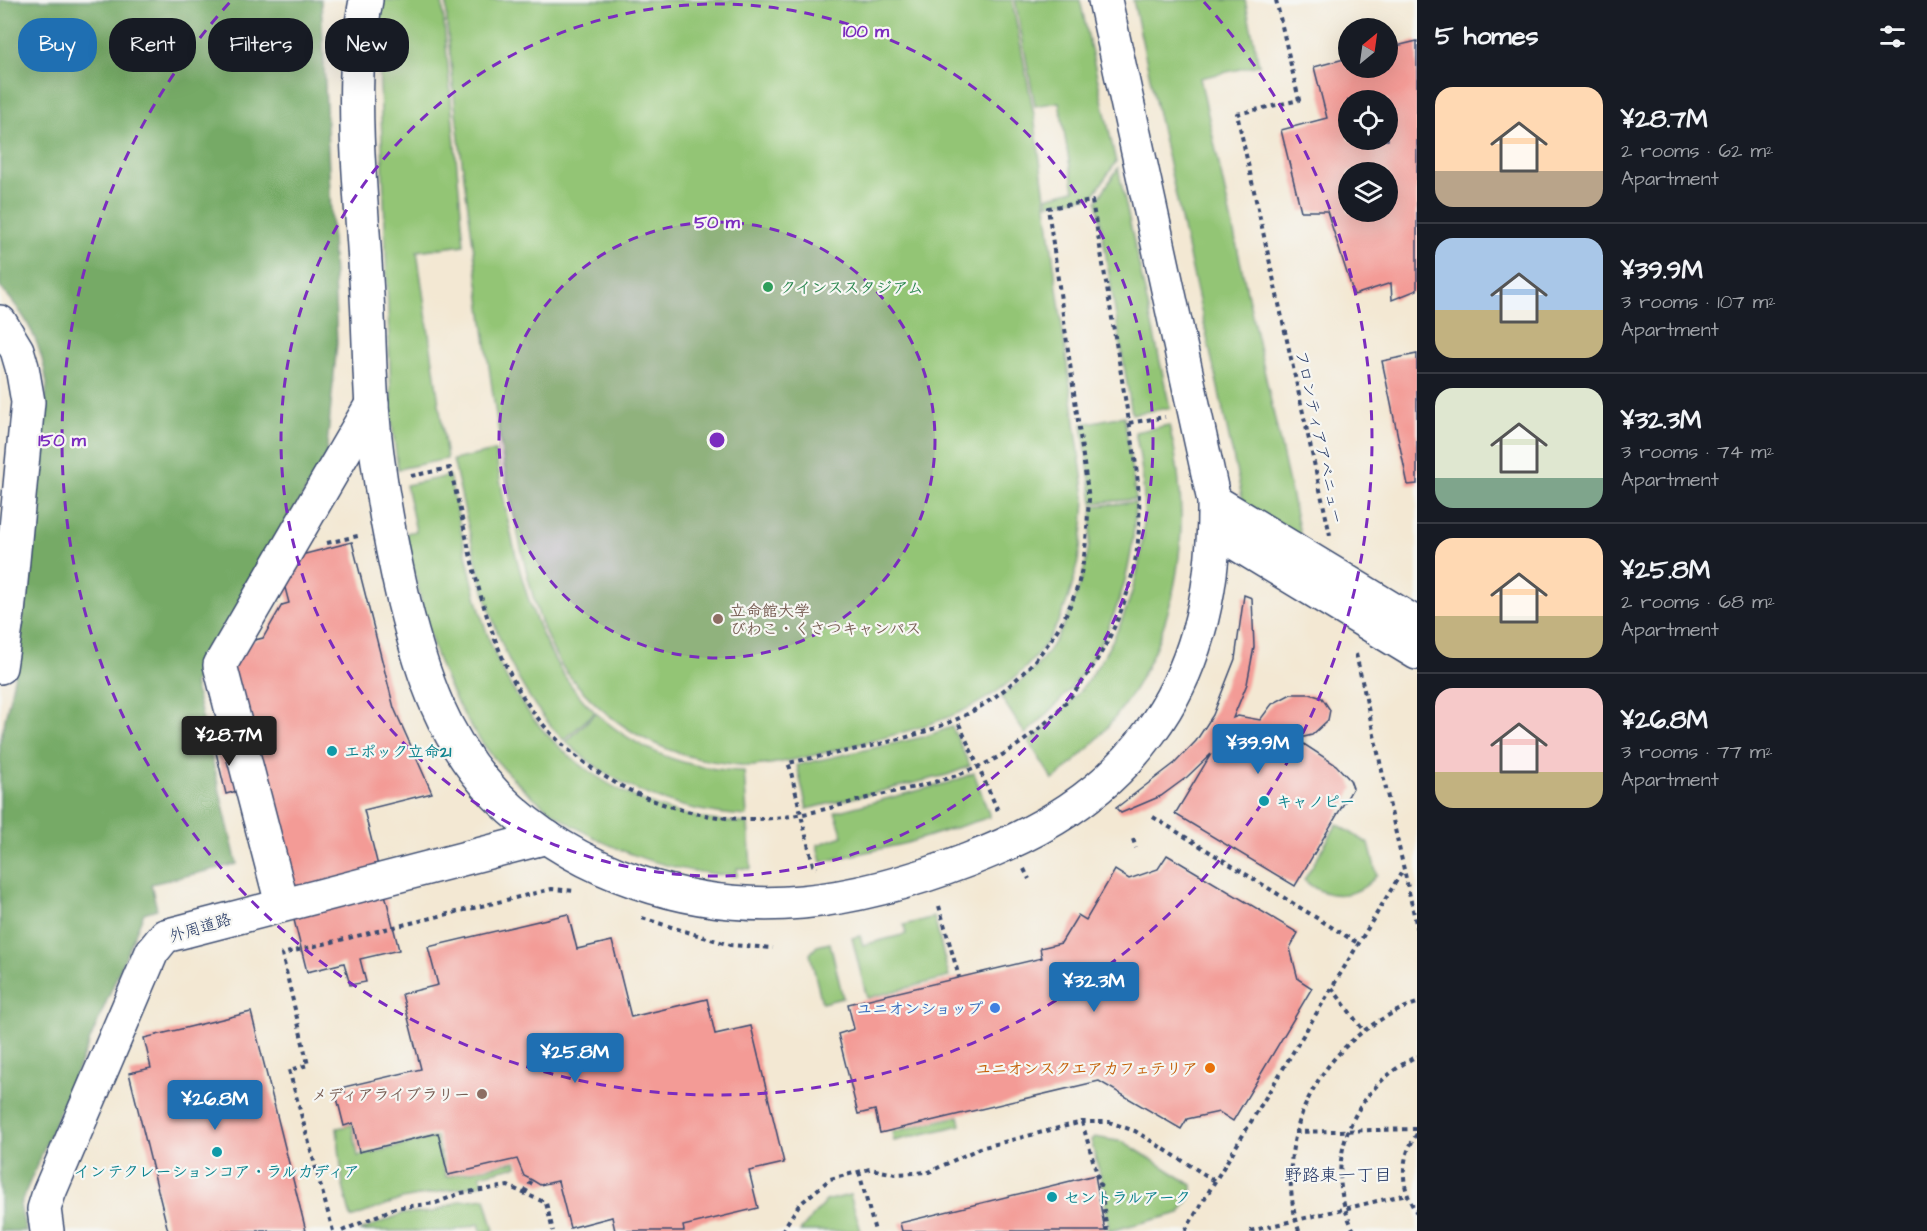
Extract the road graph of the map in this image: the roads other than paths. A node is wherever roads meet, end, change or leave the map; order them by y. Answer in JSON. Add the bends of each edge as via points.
{"nodes":[{"id":1,"x":366,"y":0,"type":"edge"},
{"id":2,"x":1106,"y":0,"type":"edge"},
{"id":3,"x":0,"y":322,"type":"edge"},
{"id":4,"x":372,"y":404,"type":"junction"},
{"id":5,"x":1214,"y":515,"type":"junction"},
{"id":6,"x":1417,"y":624,"type":"edge"},
{"id":7,"x":1417,"y":653,"type":"edge"},
{"id":8,"x":0,"y":668,"type":"edge"},
{"id":9,"x":547,"y":837,"type":"junction"},
{"id":10,"x":282,"y":904,"type":"junction"},
{"id":11,"x":47,"y":1231,"type":"edge"}],
"edges":[{"from":1,"to":4,"type":"street","via":[[358,52],[359,128]]},
{"from":2,"to":5,"type":"street"},
{"from":3,"to":8,"type":"street","via":[[20,358],[28,402],[10,602]]},
{"from":4,"to":9,"type":"street","via":[[387,528],[427,686],[440,716],[475,771],[520,817]]},
{"from":4,"to":10,"type":"street","via":[[220,665]]},
{"from":5,"to":6,"type":"street","via":[[1339,577]]},
{"from":5,"to":7,"type":"street","via":[[1347,610]]},
{"from":5,"to":9,"type":"street","via":[[1209,585],[1199,630],[1162,716],[1098,789],[1059,818],[1013,843],[947,868],[853,894],[805,902],[750,903],[697,897],[644,884],[593,864]]},
{"from":9,"to":10,"type":"street","name":"外周道路"},
{"from":10,"to":11,"type":"street","name":"外周道路","via":[[171,932],[155,946],[46,1201]]}]}
